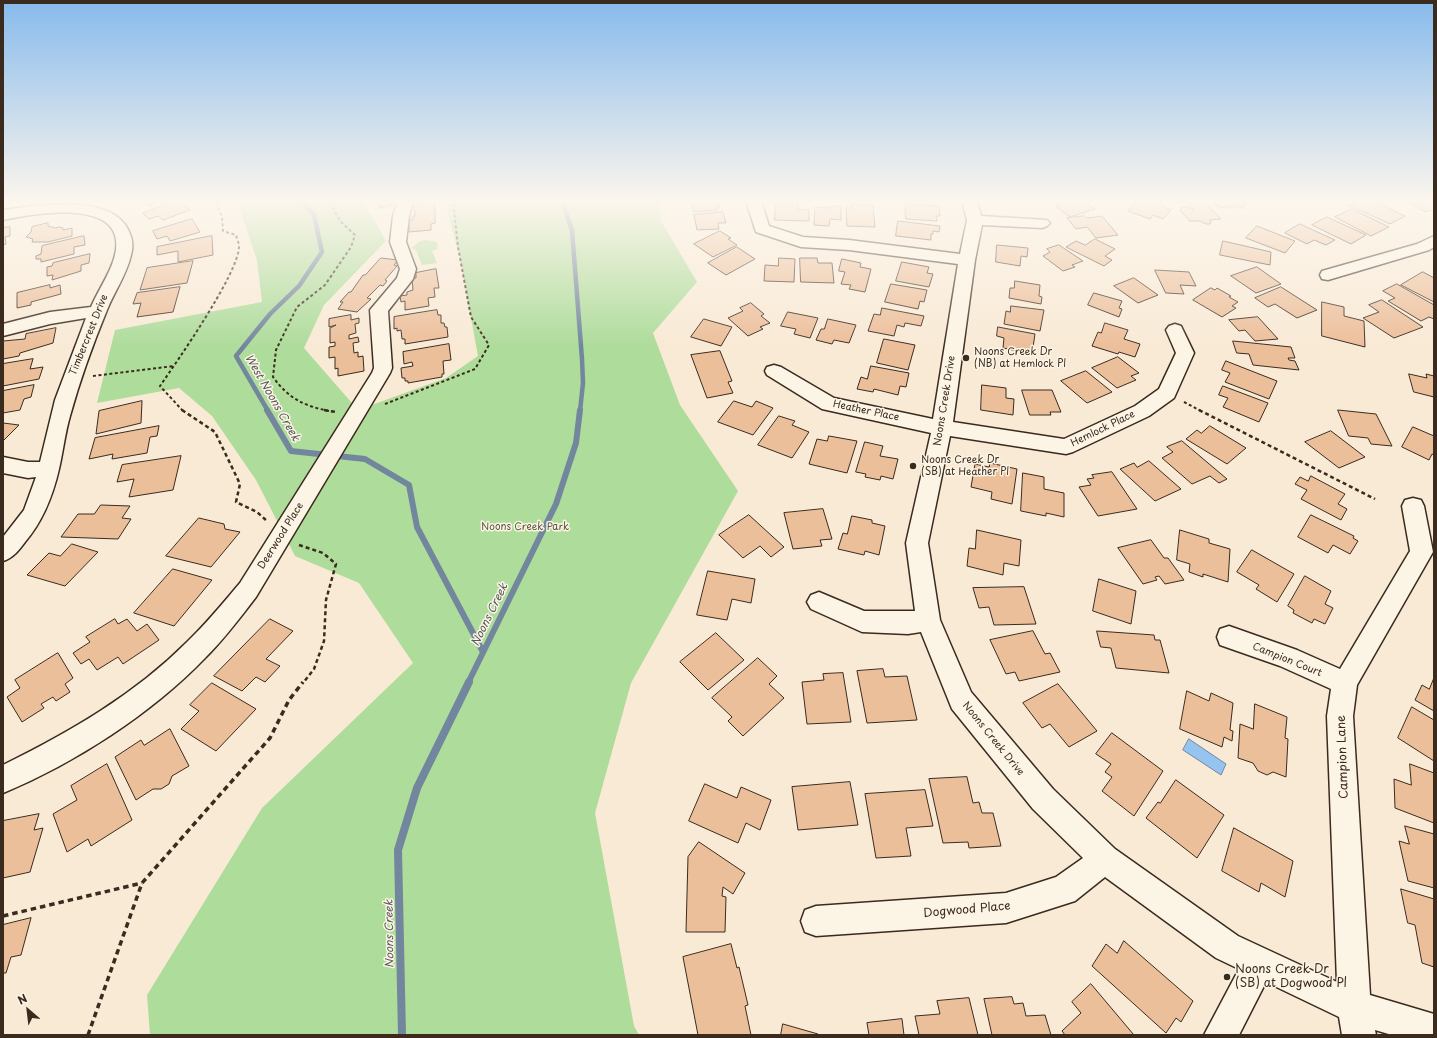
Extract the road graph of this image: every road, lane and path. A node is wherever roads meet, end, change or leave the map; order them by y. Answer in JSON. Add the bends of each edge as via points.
{"nodes":[{"id":1,"x":123,"y":249,"type":"edge"},
{"id":2,"x":239,"y":249,"type":"edge"},
{"id":3,"x":349,"y":249,"type":"edge"},
{"id":4,"x":401,"y":249,"type":"edge"},
{"id":5,"x":458,"y":249,"type":"edge"},
{"id":6,"x":884,"y":249,"type":"edge"},
{"id":7,"x":968,"y":249,"type":"edge"},
{"id":8,"x":1415,"y":249,"type":"edge"},
{"id":9,"x":967,"y":260,"type":"junction"},
{"id":10,"x":1328,"y":275,"type":"dead end"},
{"id":11,"x":98,"y":311,"type":"junction"},
{"id":12,"x":3,"y":330,"type":"edge"},
{"id":13,"x":1175,"y":330,"type":"dead end"},
{"id":14,"x":174,"y":366,"type":"junction"},
{"id":15,"x":774,"y":371,"type":"dead end"},
{"id":16,"x":71,"y":379,"type":"junction"},
{"id":17,"x":1167,"y":393,"type":"junction"},
{"id":18,"x":356,"y":415,"type":"junction"},
{"id":19,"x":942,"y":428,"type":"junction"},
{"id":20,"x":3,"y":465,"type":"edge"},
{"id":21,"x":49,"y":469,"type":"junction"},
{"id":22,"x":1375,"y":499,"type":"dead end"},
{"id":23,"x":1413,"y":506,"type":"dead end"},
{"id":24,"x":290,"y":542,"type":"junction"},
{"id":25,"x":3,"y":552,"type":"edge"},
{"id":26,"x":819,"y":602,"type":"dead end"},
{"id":27,"x":928,"y":620,"type":"junction"},
{"id":28,"x":1229,"y":637,"type":"dead end"},
{"id":29,"x":1345,"y":683,"type":"junction"},
{"id":30,"x":3,"y":779,"type":"edge"},
{"id":31,"x":1104,"y":859,"type":"junction"},
{"id":32,"x":142,"y":883,"type":"junction"},
{"id":33,"x":3,"y":916,"type":"edge"},
{"id":34,"x":816,"y":921,"type":"dead end"},
{"id":35,"x":1260,"y":962,"type":"junction"},
{"id":36,"x":1357,"y":1021,"type":"edge"},
{"id":37,"x":1434,"y":1031,"type":"edge"},
{"id":38,"x":88,"y":1035,"type":"edge"},
{"id":39,"x":1221,"y":1035,"type":"edge"}],
"edges":[{"from":1,"to":11,"type":"street","name":"Timbercrest Drive","via":[[122,258]]},
{"from":2,"to":14,"type":"path","via":[[235,262]]},
{"from":3,"to":18,"type":"path","via":[[325,285],[297,307],[276,350],[273,377],[282,390],[303,406]]},
{"from":4,"to":18,"type":"street","name":"Deerwood Place","via":[[408,269],[407,274],[379,310],[383,368]]},
{"from":5,"to":18,"type":"path","via":[[471,317],[489,345],[475,369]]},
{"from":6,"to":9,"type":"street"},
{"from":7,"to":9,"type":"street","name":"Noons Creek Drive"},
{"from":8,"to":10,"type":"street"},
{"from":9,"to":19,"type":"street","name":"Noons Creek Drive"},
{"from":11,"to":12,"type":"street","via":[[50,318]]},
{"from":11,"to":16,"type":"street","name":"Timbercrest Drive"},
{"from":13,"to":17,"type":"street","via":[[1185,353]]},
{"from":14,"to":16,"type":"path"},
{"from":14,"to":24,"type":"path","via":[[160,386],[184,412],[215,432],[240,484],[236,502],[262,514]]},
{"from":15,"to":19,"type":"street","name":"Heather Place","via":[[829,404]]},
{"from":16,"to":21,"type":"street","name":"Timbercrest Drive","via":[[59,419]]},
{"from":17,"to":19,"type":"street","name":"Hemlock Place","via":[[1142,411],[1066,447]]},
{"from":17,"to":22,"type":"path"},
{"from":18,"to":24,"type":"street","name":"Deerwood Place","via":[[303,501]]},
{"from":19,"to":27,"type":"street","name":"Noons Creek Drive","via":[[917,543]]},
{"from":20,"to":21,"type":"street","via":[[28,470]]},
{"from":21,"to":25,"type":"street","name":"Timbercrest Drive","via":[[34,512]]},
{"from":23,"to":29,"type":"street","name":"Campion Lane","via":[[1422,552]]},
{"from":24,"to":30,"type":"street","name":"Deerwood Place","via":[[232,612],[167,678],[97,729]]},
{"from":24,"to":32,"type":"path","via":[[323,554],[336,564],[326,600],[324,641],[314,669],[289,700],[270,738]]},
{"from":26,"to":27,"type":"street","via":[[862,621],[908,623]]},
{"from":27,"to":31,"type":"street","name":"Noons Creek Drive","via":[[961,700],[1043,799]]},
{"from":28,"to":29,"type":"street","name":"Campion Court","via":[[1288,658]]},
{"from":29,"to":36,"type":"street","name":"Campion Lane","via":[[1340,716]]},
{"from":31,"to":34,"type":"street","name":"Dogwood Place","via":[[1064,890],[1006,908]]},
{"from":31,"to":35,"type":"street","name":"Noons Creek Drive","via":[[1227,947]]},
{"from":32,"to":33,"type":"path"},
{"from":32,"to":38,"type":"path"},
{"from":35,"to":36,"type":"street","name":"Noons Creek Drive"},
{"from":35,"to":39,"type":"street"},
{"from":36,"to":37,"type":"street","name":"Noons Creek Drive"}]}
